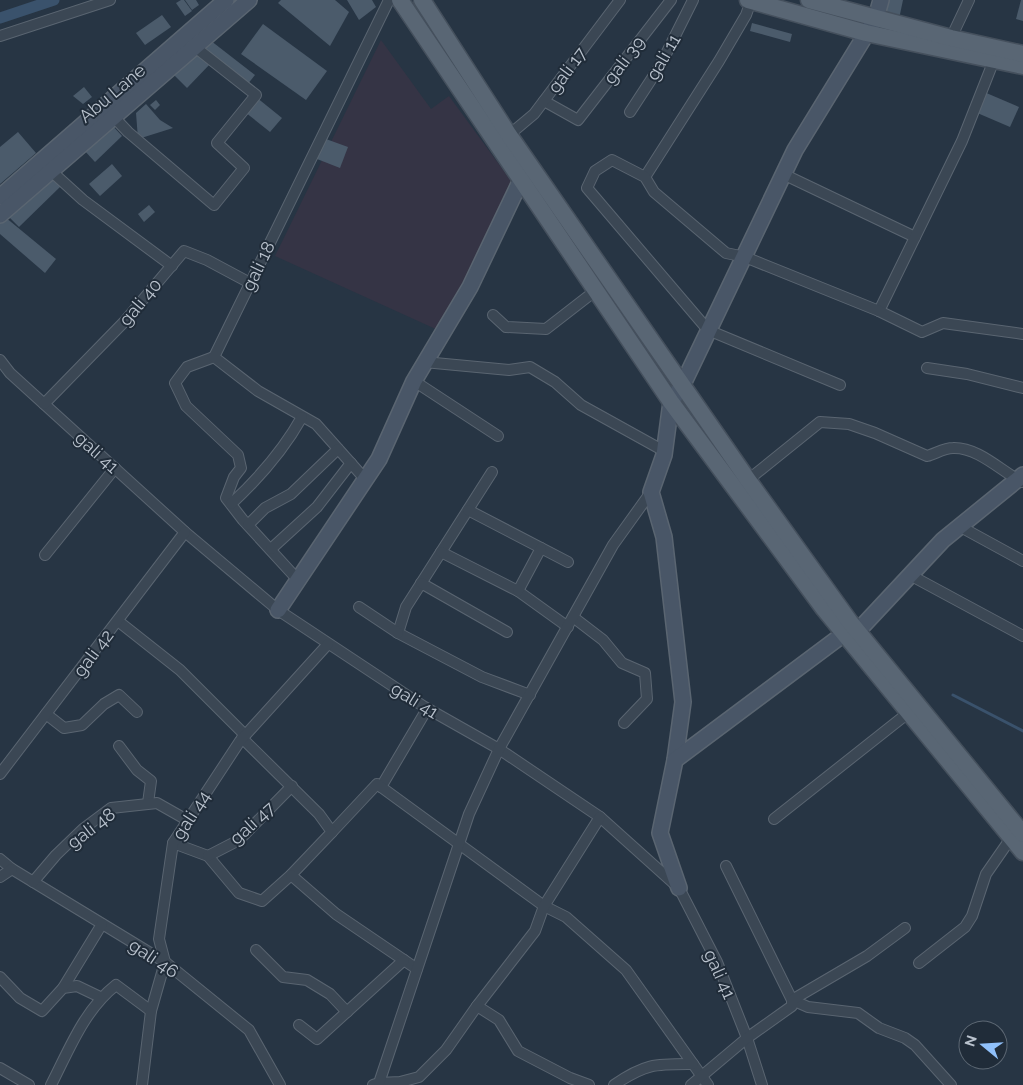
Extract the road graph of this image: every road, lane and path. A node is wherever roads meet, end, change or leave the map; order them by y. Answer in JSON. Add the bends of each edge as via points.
{"nodes":[{"id":1,"x":110,"y":0,"type":"edge"},
{"id":2,"x":249,"y":0,"type":"edge"},
{"id":3,"x":389,"y":0,"type":"edge"},
{"id":4,"x":400,"y":0,"type":"edge"},
{"id":5,"x":422,"y":0,"type":"edge"},
{"id":6,"x":620,"y":0,"type":"edge"},
{"id":7,"x":671,"y":0,"type":"edge"},
{"id":8,"x":693,"y":0,"type":"edge"},
{"id":9,"x":749,"y":0,"type":"edge"},
{"id":10,"x":809,"y":0,"type":"edge"},
{"id":11,"x":881,"y":0,"type":"edge"},
{"id":12,"x":969,"y":0,"type":"edge"},
{"id":13,"x":225,"y":1,"type":"edge"},
{"id":14,"x":876,"y":18,"type":"junction"},
{"id":15,"x":866,"y":33,"type":"junction"},
{"id":16,"x":0,"y":36,"type":"edge"},
{"id":17,"x":951,"y":38,"type":"junction"},
{"id":18,"x":195,"y":47,"type":"junction"},
{"id":19,"x":996,"y":54,"type":"junction"},
{"id":20,"x":1023,"y":54,"type":"edge"},
{"id":21,"x":1023,"y":66,"type":"edge"},
{"id":22,"x":544,"y":101,"type":"junction"},
{"id":23,"x":109,"y":111,"type":"junction"},
{"id":24,"x":630,"y":112,"type":"dead end"},
{"id":25,"x":509,"y":135,"type":"junction"},
{"id":26,"x":50,"y":170,"type":"junction"},
{"id":27,"x":783,"y":174,"type":"junction"},
{"id":28,"x":645,"y":177,"type":"junction"},
{"id":29,"x":521,"y":180,"type":"junction"},
{"id":30,"x":0,"y":197,"type":"edge"},
{"id":31,"x":0,"y":215,"type":"edge"},
{"id":32,"x":915,"y":237,"type":"junction"},
{"id":33,"x":745,"y":257,"type":"junction"},
{"id":34,"x":172,"y":266,"type":"junction"},
{"id":35,"x":250,"y":283,"type":"junction"},
{"id":36,"x":596,"y":291,"type":"junction"},
{"id":37,"x":880,"y":311,"type":"junction"},
{"id":38,"x":493,"y":315,"type":"dead end"},
{"id":39,"x":708,"y":330,"type":"junction"},
{"id":40,"x":1023,"y":334,"type":"edge"},
{"id":41,"x":214,"y":357,"type":"junction"},
{"id":42,"x":0,"y":360,"type":"edge"},
{"id":43,"x":424,"y":362,"type":"junction"},
{"id":44,"x":927,"y":368,"type":"dead end"},
{"id":45,"x":414,"y":380,"type":"junction"},
{"id":46,"x":683,"y":384,"type":"junction"},
{"id":47,"x":840,"y":385,"type":"dead end"},
{"id":48,"x":1023,"y":388,"type":"edge"},
{"id":49,"x":671,"y":402,"type":"junction"},
{"id":50,"x":44,"y":404,"type":"junction"},
{"id":51,"x":302,"y":417,"type":"junction"},
{"id":52,"x":498,"y":436,"type":"dead end"},
{"id":53,"x":338,"y":448,"type":"junction"},
{"id":54,"x":664,"y":451,"type":"junction"},
{"id":55,"x":351,"y":463,"type":"junction"},
{"id":56,"x":115,"y":468,"type":"junction"},
{"id":57,"x":492,"y":472,"type":"dead end"},
{"id":58,"x":366,"y":479,"type":"junction"},
{"id":59,"x":1021,"y":479,"type":"edge"},
{"id":60,"x":748,"y":480,"type":"junction"},
{"id":61,"x":651,"y":492,"type":"junction"},
{"id":62,"x":231,"y":504,"type":"junction"},
{"id":63,"x":468,"y":510,"type":"junction"},
{"id":64,"x":248,"y":525,"type":"junction"},
{"id":65,"x":959,"y":526,"type":"junction"},
{"id":66,"x":185,"y":532,"type":"junction"},
{"id":67,"x":541,"y":548,"type":"junction"},
{"id":68,"x":270,"y":549,"type":"junction"},
{"id":69,"x":441,"y":552,"type":"junction"},
{"id":70,"x":45,"y":555,"type":"dead end"},
{"id":71,"x":1023,"y":561,"type":"edge"},
{"id":72,"x":568,"y":562,"type":"dead end"},
{"id":73,"x":910,"y":575,"type":"junction"},
{"id":74,"x":298,"y":580,"type":"junction"},
{"id":75,"x":421,"y":584,"type":"junction"},
{"id":76,"x":518,"y":591,"type":"junction"},
{"id":77,"x":359,"y":607,"type":"dead end"},
{"id":78,"x":278,"y":610,"type":"junction"},
{"id":79,"x":118,"y":620,"type":"junction"},
{"id":80,"x":570,"y":622,"type":"junction"},
{"id":81,"x":507,"y":632,"type":"dead end"},
{"id":82,"x":398,"y":633,"type":"junction"},
{"id":83,"x":851,"y":633,"type":"junction"},
{"id":84,"x":1023,"y":636,"type":"edge"},
{"id":85,"x":328,"y":644,"type":"junction"},
{"id":86,"x":530,"y":695,"type":"junction"},
{"id":87,"x":428,"y":709,"type":"junction"},
{"id":88,"x":137,"y":712,"type":"dead end"},
{"id":89,"x":908,"y":713,"type":"junction"},
{"id":90,"x":46,"y":714,"type":"junction"},
{"id":91,"x":624,"y":723,"type":"dead end"},
{"id":92,"x":244,"y":737,"type":"junction"},
{"id":93,"x":119,"y":746,"type":"dead end"},
{"id":94,"x":499,"y":749,"type":"junction"},
{"id":95,"x":675,"y":760,"type":"junction"},
{"id":96,"x":0,"y":774,"type":"edge"},
{"id":97,"x":292,"y":786,"type":"junction"},
{"id":98,"x":381,"y":787,"type":"junction"},
{"id":99,"x":148,"y":804,"type":"junction"},
{"id":100,"x":600,"y":817,"type":"junction"},
{"id":101,"x":774,"y":819,"type":"dead end"},
{"id":102,"x":187,"y":820,"type":"junction"},
{"id":103,"x":332,"y":832,"type":"junction"},
{"id":104,"x":1017,"y":836,"type":"edge"},
{"id":105,"x":172,"y":843,"type":"junction"},
{"id":106,"x":459,"y":843,"type":"junction"},
{"id":107,"x":1023,"y":852,"type":"edge"},
{"id":108,"x":208,"y":856,"type":"junction"},
{"id":109,"x":0,"y":859,"type":"edge"},
{"id":110,"x":726,"y":866,"type":"dead end"},
{"id":111,"x":12,"y":869,"type":"junction"},
{"id":112,"x":292,"y":876,"type":"junction"},
{"id":113,"x":0,"y":877,"type":"edge"},
{"id":114,"x":33,"y":882,"type":"junction"},
{"id":115,"x":679,"y":888,"type":"junction"},
{"id":116,"x":544,"y":906,"type":"junction"},
{"id":117,"x":102,"y":924,"type":"junction"},
{"id":118,"x":905,"y":928,"type":"dead end"},
{"id":119,"x":256,"y":950,"type":"dead end"},
{"id":120,"x":404,"y":960,"type":"junction"},
{"id":121,"x":165,"y":962,"type":"junction"},
{"id":122,"x":919,"y":963,"type":"dead end"},
{"id":123,"x":417,"y":969,"type":"junction"},
{"id":124,"x":0,"y":978,"type":"edge"},
{"id":125,"x":63,"y":988,"type":"junction"},
{"id":126,"x":100,"y":997,"type":"junction"},
{"id":127,"x":792,"y":1000,"type":"junction"},
{"id":128,"x":476,"y":1006,"type":"junction"},
{"id":129,"x":151,"y":1010,"type":"junction"},
{"id":130,"x":347,"y":1012,"type":"junction"},
{"id":131,"x":299,"y":1025,"type":"dead end"},
{"id":132,"x":747,"y":1038,"type":"junction"},
{"id":133,"x":693,"y":1064,"type":"junction"},
{"id":134,"x":0,"y":1068,"type":"edge"},
{"id":135,"x":704,"y":1081,"type":"edge"},
{"id":136,"x":376,"y":1084,"type":"edge"},
{"id":137,"x":29,"y":1085,"type":"edge"},
{"id":138,"x":51,"y":1085,"type":"edge"},
{"id":139,"x":142,"y":1085,"type":"edge"},
{"id":140,"x":280,"y":1085,"type":"edge"},
{"id":141,"x":589,"y":1085,"type":"edge"},
{"id":142,"x":614,"y":1085,"type":"edge"},
{"id":143,"x":691,"y":1085,"type":"edge"},
{"id":144,"x":762,"y":1085,"type":"edge"},
{"id":145,"x":951,"y":1085,"type":"edge"}],
"edges":[{"from":1,"to":16,"type":"street"},
{"from":2,"to":18,"type":"street","name":"Abu Lane"},
{"from":3,"to":35,"type":"street","name":"gali 18"},
{"from":4,"to":29,"type":"main road"},
{"from":5,"to":25,"type":"main road"},
{"from":6,"to":22,"type":"street","name":"gali 17"},
{"from":7,"to":22,"type":"street","name":"gali 39","via":[[578,120]]},
{"from":8,"to":24,"type":"street","name":"gali 11","via":[[660,66]]},
{"from":9,"to":15,"type":"main road"},
{"from":9,"to":28,"type":"street","via":[[746,15],[719,62]]},
{"from":10,"to":14,"type":"main road"},
{"from":11,"to":14,"type":"street"},
{"from":12,"to":17,"type":"street"},
{"from":13,"to":23,"type":"street","name":"Abu Lane"},
{"from":14,"to":15,"type":"street"},
{"from":14,"to":17,"type":"main road"},
{"from":15,"to":19,"type":"main road"},
{"from":15,"to":27,"type":"street"},
{"from":17,"to":19,"type":"main road"},
{"from":18,"to":23,"type":"street","name":"Abu Lane"},
{"from":18,"to":23,"type":"street","via":[[256,94],[217,143],[244,168],[214,204]]},
{"from":19,"to":20,"type":"main road"},
{"from":19,"to":21,"type":"main road"},
{"from":19,"to":32,"type":"street","via":[[962,141]]},
{"from":22,"to":25,"type":"street","name":"gali 17"},
{"from":23,"to":26,"type":"street","name":"Abu Lane"},
{"from":23,"to":30,"type":"street","name":"Abu Lane"},
{"from":25,"to":46,"type":"main road"},
{"from":26,"to":31,"type":"street","name":"Abu Lane"},
{"from":26,"to":34,"type":"street","via":[[83,200]]},
{"from":27,"to":32,"type":"street"},
{"from":27,"to":33,"type":"street"},
{"from":28,"to":33,"type":"street","via":[[654,192],[726,253]]},
{"from":28,"to":39,"type":"street","via":[[612,160],[595,171],[587,188]]},
{"from":29,"to":36,"type":"main road"},
{"from":29,"to":43,"type":"street","via":[[470,287]]},
{"from":32,"to":37,"type":"street"},
{"from":33,"to":37,"type":"street"},
{"from":33,"to":39,"type":"street"},
{"from":34,"to":35,"type":"street","name":"gali 40","via":[[184,252],[207,260]]},
{"from":34,"to":50,"type":"street","name":"gali 40","via":[[124,322]]},
{"from":35,"to":41,"type":"street","name":"gali 18"},
{"from":36,"to":38,"type":"street","via":[[546,329],[506,327]]},
{"from":36,"to":49,"type":"main road"},
{"from":37,"to":40,"type":"street","via":[[922,332],[944,323]]},
{"from":39,"to":46,"type":"street"},
{"from":39,"to":47,"type":"street"},
{"from":41,"to":51,"type":"street","via":[[258,391]]},
{"from":41,"to":62,"type":"street","via":[[187,367],[175,383],[186,406],[238,455],[241,468],[226,498]]},
{"from":42,"to":50,"type":"street","name":"gali 41"},
{"from":43,"to":45,"type":"street"},
{"from":43,"to":54,"type":"street","via":[[509,370],[530,367],[555,382],[581,405]]},
{"from":44,"to":48,"type":"street"},
{"from":45,"to":52,"type":"street"},
{"from":45,"to":58,"type":"street","via":[[379,459]]},
{"from":46,"to":49,"type":"street"},
{"from":46,"to":60,"type":"main road"},
{"from":49,"to":54,"type":"street"},
{"from":49,"to":83,"type":"main road","via":[[824,609]]},
{"from":50,"to":56,"type":"street","name":"gali 41"},
{"from":51,"to":53,"type":"street","via":[[316,424]]},
{"from":51,"to":62,"type":"street","via":[[249,488]]},
{"from":53,"to":55,"type":"street"},
{"from":53,"to":64,"type":"street","via":[[291,494],[265,508]]},
{"from":54,"to":61,"type":"street"},
{"from":55,"to":58,"type":"street"},
{"from":55,"to":68,"type":"street","via":[[317,507]]},
{"from":56,"to":66,"type":"street","name":"gali 41"},
{"from":56,"to":70,"type":"street"},
{"from":57,"to":63,"type":"street"},
{"from":58,"to":74,"type":"street"},
{"from":59,"to":60,"type":"street","via":[[968,451],[953,447],[927,456],[849,424],[820,422]]},
{"from":59,"to":65,"type":"street"},
{"from":60,"to":83,"type":"main road"},
{"from":61,"to":80,"type":"street","via":[[613,545]]},
{"from":61,"to":95,"type":"street","via":[[664,537],[683,702]]},
{"from":62,"to":64,"type":"street"},
{"from":63,"to":67,"type":"street"},
{"from":63,"to":69,"type":"street"},
{"from":64,"to":68,"type":"street"},
{"from":65,"to":71,"type":"street"},
{"from":65,"to":73,"type":"street"},
{"from":66,"to":78,"type":"street","name":"gali 41"},
{"from":66,"to":79,"type":"street","name":"gali 42"},
{"from":67,"to":72,"type":"street"},
{"from":67,"to":76,"type":"street"},
{"from":68,"to":74,"type":"street"},
{"from":69,"to":75,"type":"street"},
{"from":69,"to":76,"type":"street"},
{"from":73,"to":83,"type":"street"},
{"from":73,"to":84,"type":"street"},
{"from":74,"to":78,"type":"street"},
{"from":75,"to":81,"type":"street"},
{"from":75,"to":82,"type":"street","via":[[406,607]]},
{"from":76,"to":80,"type":"street"},
{"from":77,"to":82,"type":"street"},
{"from":78,"to":85,"type":"street","name":"gali 41"},
{"from":79,"to":90,"type":"street","name":"gali 42"},
{"from":79,"to":92,"type":"street","via":[[180,670]]},
{"from":80,"to":86,"type":"street"},
{"from":80,"to":91,"type":"street","via":[[603,640],[622,663],[645,673],[647,699]]},
{"from":82,"to":86,"type":"street","via":[[482,677]]},
{"from":83,"to":89,"type":"main road"},
{"from":83,"to":95,"type":"street"},
{"from":83,"to":104,"type":"main road"},
{"from":85,"to":87,"type":"street","name":"gali 41"},
{"from":85,"to":92,"type":"street","name":"gali 44"},
{"from":86,"to":94,"type":"street"},
{"from":87,"to":94,"type":"street","name":"gali 41"},
{"from":87,"to":98,"type":"street"},
{"from":88,"to":90,"type":"street","via":[[119,695],[82,725],[64,728]]},
{"from":89,"to":101,"type":"street"},
{"from":89,"to":104,"type":"main road"},
{"from":90,"to":96,"type":"street","name":"gali 42"},
{"from":92,"to":97,"type":"street"},
{"from":92,"to":102,"type":"street","name":"gali 44"},
{"from":93,"to":99,"type":"street","via":[[137,770],[151,780]]},
{"from":94,"to":100,"type":"street","name":"gali 41"},
{"from":94,"to":106,"type":"street"},
{"from":95,"to":115,"type":"street","via":[[660,833]]},
{"from":97,"to":103,"type":"street"},
{"from":97,"to":108,"type":"street","name":"gali 47","via":[[239,840]]},
{"from":98,"to":103,"type":"street","via":[[377,784]]},
{"from":98,"to":106,"type":"street"},
{"from":99,"to":102,"type":"street","name":"gali 48","via":[[157,803]]},
{"from":99,"to":114,"type":"street","name":"gali 48","via":[[111,808],[70,842]]},
{"from":100,"to":115,"type":"street","name":"gali 41"},
{"from":100,"to":116,"type":"street"},
{"from":102,"to":105,"type":"street","name":"gali 44"},
{"from":103,"to":112,"type":"street"},
{"from":104,"to":107,"type":"main road"},
{"from":104,"to":122,"type":"street","via":[[986,874],[965,927]]},
{"from":105,"to":108,"type":"street"},
{"from":105,"to":121,"type":"street","name":"gali 44","via":[[160,939]]},
{"from":106,"to":116,"type":"street"},
{"from":106,"to":123,"type":"street"},
{"from":108,"to":112,"type":"street","via":[[239,893],[262,901]]},
{"from":109,"to":111,"type":"street","name":"gali 46"},
{"from":110,"to":127,"type":"street"},
{"from":111,"to":113,"type":"street"},
{"from":111,"to":114,"type":"street","name":"gali 46"},
{"from":112,"to":120,"type":"street","via":[[336,914]]},
{"from":114,"to":117,"type":"street","name":"gali 46"},
{"from":115,"to":132,"type":"street","name":"gali 41","via":[[717,962]]},
{"from":116,"to":128,"type":"street","via":[[535,932]]},
{"from":116,"to":133,"type":"street","via":[[566,917],[626,970]]},
{"from":117,"to":121,"type":"street","name":"gali 46"},
{"from":117,"to":125,"type":"street"},
{"from":118,"to":127,"type":"street","via":[[867,956]]},
{"from":119,"to":130,"type":"street","via":[[283,976],[307,980],[330,994]]},
{"from":120,"to":123,"type":"street"},
{"from":120,"to":130,"type":"street"},
{"from":121,"to":129,"type":"street","name":"gali 44"},
{"from":121,"to":140,"type":"street","name":"gali 46","via":[[250,1030]]},
{"from":123,"to":136,"type":"street"},
{"from":124,"to":125,"type":"street","via":[[20,998],[42,1011]]},
{"from":125,"to":126,"type":"street","via":[[77,986]]},
{"from":126,"to":129,"type":"street","via":[[116,985]]},
{"from":126,"to":138,"type":"street"},
{"from":127,"to":132,"type":"street","via":[[792,1006]]},
{"from":127,"to":145,"type":"street","via":[[808,1007],[858,1013],[879,1028],[905,1038]]},
{"from":128,"to":136,"type":"street","via":[[446,1050],[419,1077]]},
{"from":128,"to":141,"type":"street","via":[[499,1020],[518,1050]]},
{"from":129,"to":139,"type":"street","name":"gali 44"},
{"from":130,"to":131,"type":"street","via":[[317,1039]]},
{"from":132,"to":135,"type":"street"},
{"from":132,"to":144,"type":"street","name":"gali 41"},
{"from":133,"to":135,"type":"street"},
{"from":133,"to":142,"type":"street","via":[[654,1064]]},
{"from":134,"to":137,"type":"street"},
{"from":135,"to":143,"type":"street"}]}
